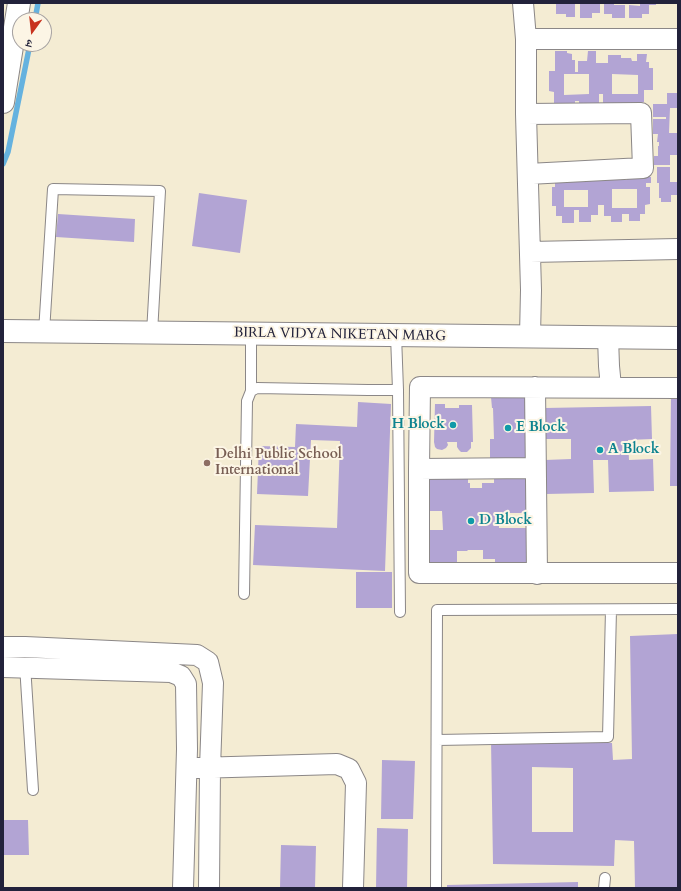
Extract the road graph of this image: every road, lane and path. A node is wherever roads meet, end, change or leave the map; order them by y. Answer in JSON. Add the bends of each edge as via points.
{"nodes":[{"id":1,"x":18,"y":3,"type":"edge"},
{"id":2,"x":523,"y":3,"type":"edge"},
{"id":3,"x":526,"y":39,"type":"junction"},
{"id":4,"x":678,"y":40,"type":"edge"},
{"id":5,"x":3,"y":102,"type":"edge"},
{"id":6,"x":526,"y":114,"type":"junction"},
{"id":7,"x":528,"y":174,"type":"junction"},
{"id":8,"x":678,"y":249,"type":"edge"},
{"id":9,"x":530,"y":252,"type":"junction"},
{"id":10,"x":3,"y":331,"type":"edge"},
{"id":11,"x":44,"y":332,"type":"junction"},
{"id":12,"x":152,"y":333,"type":"junction"},
{"id":13,"x":251,"y":334,"type":"junction"},
{"id":14,"x":396,"y":335,"type":"junction"},
{"id":15,"x":530,"y":336,"type":"junction"},
{"id":16,"x":608,"y":337,"type":"junction"},
{"id":17,"x":678,"y":338,"type":"edge"},
{"id":18,"x":535,"y":387,"type":"junction"},
{"id":19,"x":611,"y":387,"type":"junction"},
{"id":20,"x":678,"y":388,"type":"edge"},
{"id":21,"x":398,"y":390,"type":"junction"},
{"id":22,"x":251,"y":391,"type":"junction"},
{"id":23,"x":536,"y":468,"type":"junction"},
{"id":24,"x":419,"y":469,"type":"junction"},
{"id":25,"x":678,"y":573,"type":"edge"},
{"id":26,"x":537,"y":574,"type":"junction"},
{"id":27,"x":244,"y":594,"type":"dead end"},
{"id":28,"x":611,"y":610,"type":"junction"},
{"id":29,"x":678,"y":610,"type":"edge"},
{"id":30,"x":400,"y":612,"type":"dead end"},
{"id":31,"x":3,"y":647,"type":"edge"},
{"id":32,"x":25,"y":647,"type":"junction"},
{"id":33,"x":3,"y":668,"type":"edge"},
{"id":34,"x":25,"y":668,"type":"junction"},
{"id":35,"x":437,"y":740,"type":"junction"},
{"id":36,"x":210,"y":768,"type":"junction"},
{"id":37,"x":186,"y":769,"type":"junction"},
{"id":38,"x":33,"y":790,"type":"dead end"},
{"id":39,"x":183,"y":888,"type":"edge"},
{"id":40,"x":209,"y":888,"type":"edge"},
{"id":41,"x":353,"y":888,"type":"edge"},
{"id":42,"x":436,"y":888,"type":"edge"}],
"edges":[{"from":1,"to":5,"type":"street"},
{"from":2,"to":3,"type":"street"},
{"from":3,"to":4,"type":"street"},
{"from":3,"to":6,"type":"street"},
{"from":6,"to":7,"type":"street"},
{"from":6,"to":7,"type":"street","via":[[641,113],[643,168]]},
{"from":7,"to":9,"type":"street"},
{"from":8,"to":9,"type":"street"},
{"from":9,"to":15,"type":"street"},
{"from":10,"to":11,"type":"street","name":"BIRLA VIDYA NIKETAN MARG"},
{"from":11,"to":12,"type":"street","name":"BIRLA VIDYA NIKETAN MARG"},
{"from":11,"to":12,"type":"lane","via":[[53,189],[160,191]]},
{"from":12,"to":13,"type":"street","name":"BIRLA VIDYA NIKETAN MARG"},
{"from":13,"to":14,"type":"street","name":"BIRLA VIDYA NIKETAN MARG"},
{"from":13,"to":22,"type":"lane"},
{"from":14,"to":15,"type":"street","name":"BIRLA VIDYA NIKETAN MARG"},
{"from":14,"to":21,"type":"lane"},
{"from":15,"to":16,"type":"street","name":"BIRLA VIDYA NIKETAN MARG"},
{"from":16,"to":17,"type":"street","name":"BIRLA VIDYA NIKETAN MARG"},
{"from":16,"to":19,"type":"street"},
{"from":18,"to":19,"type":"street"},
{"from":18,"to":23,"type":"street"},
{"from":18,"to":24,"type":"street","via":[[420,387]]},
{"from":19,"to":20,"type":"street"},
{"from":21,"to":22,"type":"lane","via":[[257,388]]},
{"from":21,"to":30,"type":"lane"},
{"from":22,"to":27,"type":"lane","via":[[247,401]]},
{"from":23,"to":24,"type":"street"},
{"from":23,"to":26,"type":"street"},
{"from":24,"to":26,"type":"street","via":[[419,573]]},
{"from":25,"to":26,"type":"street"},
{"from":28,"to":29,"type":"lane"},
{"from":28,"to":35,"type":"lane","via":[[608,737]]},
{"from":28,"to":35,"type":"lane","via":[[437,610]]},
{"from":31,"to":32,"type":"street"},
{"from":32,"to":34,"type":"lane"},
{"from":32,"to":36,"type":"street","via":[[197,655],[208,662],[213,683]]},
{"from":33,"to":34,"type":"street"},
{"from":34,"to":37,"type":"street","via":[[171,672],[181,676],[186,684]]},
{"from":34,"to":38,"type":"lane"},
{"from":35,"to":42,"type":"lane"},
{"from":36,"to":37,"type":"street"},
{"from":36,"to":40,"type":"street"},
{"from":36,"to":41,"type":"street","via":[[337,764],[349,769],[356,783]]},
{"from":37,"to":39,"type":"street"}]}
